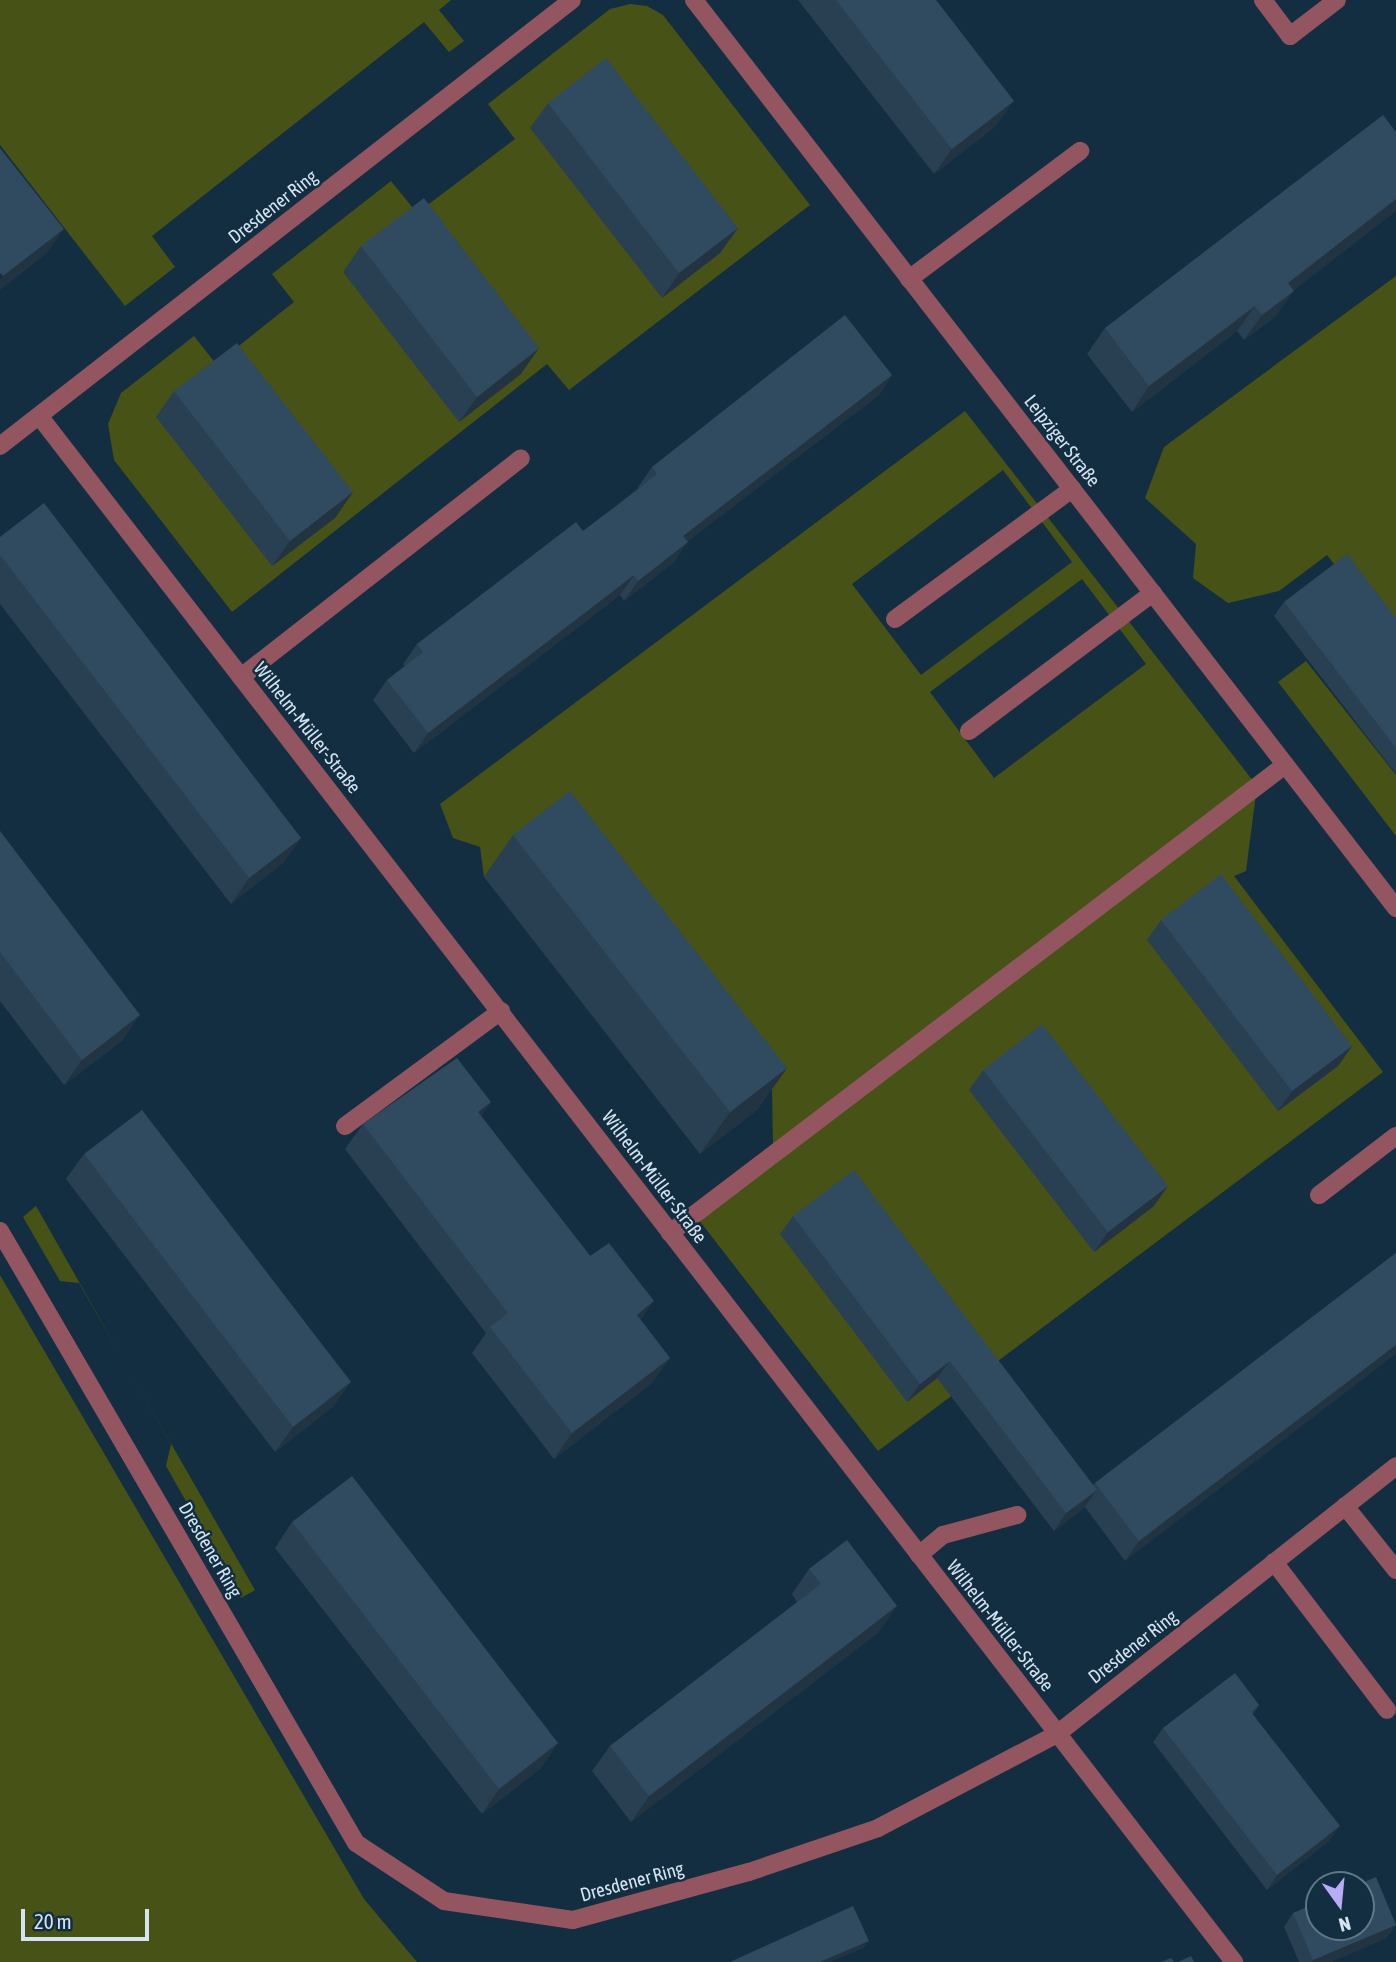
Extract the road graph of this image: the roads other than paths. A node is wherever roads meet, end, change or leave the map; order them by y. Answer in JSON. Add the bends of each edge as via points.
{"nodes":[{"id":1,"x":572,"y":0,"type":"edge"},
{"id":2,"x":694,"y":0,"type":"edge"},
{"id":3,"x":1263,"y":0,"type":"edge"},
{"id":4,"x":1337,"y":0,"type":"edge"},
{"id":5,"x":1080,"y":151,"type":"dead end"},
{"id":6,"x":909,"y":279,"type":"junction"},
{"id":7,"x":40,"y":417,"type":"junction"},
{"id":8,"x":0,"y":446,"type":"edge"},
{"id":9,"x":522,"y":458,"type":"dead end"},
{"id":10,"x":1072,"y":489,"type":"junction"},
{"id":11,"x":1153,"y":593,"type":"junction"},
{"id":12,"x":895,"y":619,"type":"dead end"},
{"id":13,"x":241,"y":677,"type":"junction"},
{"id":14,"x":969,"y":731,"type":"dead end"},
{"id":15,"x":1286,"y":765,"type":"junction"},
{"id":16,"x":1396,"y":908,"type":"edge"},
{"id":17,"x":501,"y":1011,"type":"junction"},
{"id":18,"x":345,"y":1126,"type":"dead end"},
{"id":19,"x":1396,"y":1136,"type":"edge"},
{"id":20,"x":1319,"y":1195,"type":"dead end"},
{"id":21,"x":0,"y":1231,"type":"edge"},
{"id":22,"x":670,"y":1233,"type":"junction"},
{"id":23,"x":1396,"y":1466,"type":"edge"},
{"id":24,"x":1345,"y":1506,"type":"junction"},
{"id":25,"x":1017,"y":1516,"type":"dead end"},
{"id":26,"x":919,"y":1555,"type":"junction"},
{"id":27,"x":1274,"y":1562,"type":"junction"},
{"id":28,"x":1396,"y":1570,"type":"edge"},
{"id":29,"x":1387,"y":1710,"type":"dead end"},
{"id":30,"x":1057,"y":1734,"type":"junction"},
{"id":31,"x":1234,"y":1962,"type":"edge"}],
"edges":[{"from":1,"to":7,"type":"street","name":"Dresdener Ring"},
{"from":2,"to":6,"type":"street","name":"Leipziger Straße"},
{"from":3,"to":4,"type":"street","via":[[1290,36]]},
{"from":5,"to":6,"type":"street"},
{"from":6,"to":10,"type":"street","name":"Leipziger Straße"},
{"from":7,"to":8,"type":"street","name":"Dresdener Ring"},
{"from":7,"to":13,"type":"street","name":"Wilhelm-Müller-Straße"},
{"from":9,"to":13,"type":"street"},
{"from":10,"to":11,"type":"street","name":"Leipziger Straße"},
{"from":10,"to":12,"type":"street"},
{"from":11,"to":14,"type":"street"},
{"from":11,"to":15,"type":"street","name":"Leipziger Straße"},
{"from":13,"to":17,"type":"street","name":"Wilhelm-Müller-Straße"},
{"from":15,"to":16,"type":"street","name":"Leipziger Straße"},
{"from":15,"to":22,"type":"street"},
{"from":17,"to":18,"type":"street"},
{"from":17,"to":22,"type":"street","name":"Wilhelm-Müller-Straße"},
{"from":19,"to":20,"type":"street"},
{"from":21,"to":30,"type":"street","name":"Dresdener Ring","via":[[356,1843],[444,1901],[573,1920],[749,1872],[878,1828]]},
{"from":22,"to":26,"type":"street","name":"Wilhelm-Müller-Straße"},
{"from":23,"to":24,"type":"street","name":"Dresdener Ring"},
{"from":24,"to":27,"type":"street","name":"Dresdener Ring"},
{"from":24,"to":28,"type":"street"},
{"from":25,"to":26,"type":"street","via":[[943,1535]]},
{"from":26,"to":30,"type":"street","name":"Wilhelm-Müller-Straße"},
{"from":27,"to":29,"type":"street"},
{"from":27,"to":30,"type":"street","name":"Dresdener Ring"},
{"from":30,"to":31,"type":"street","name":"Wilhelm-Müller-Straße"}]}
